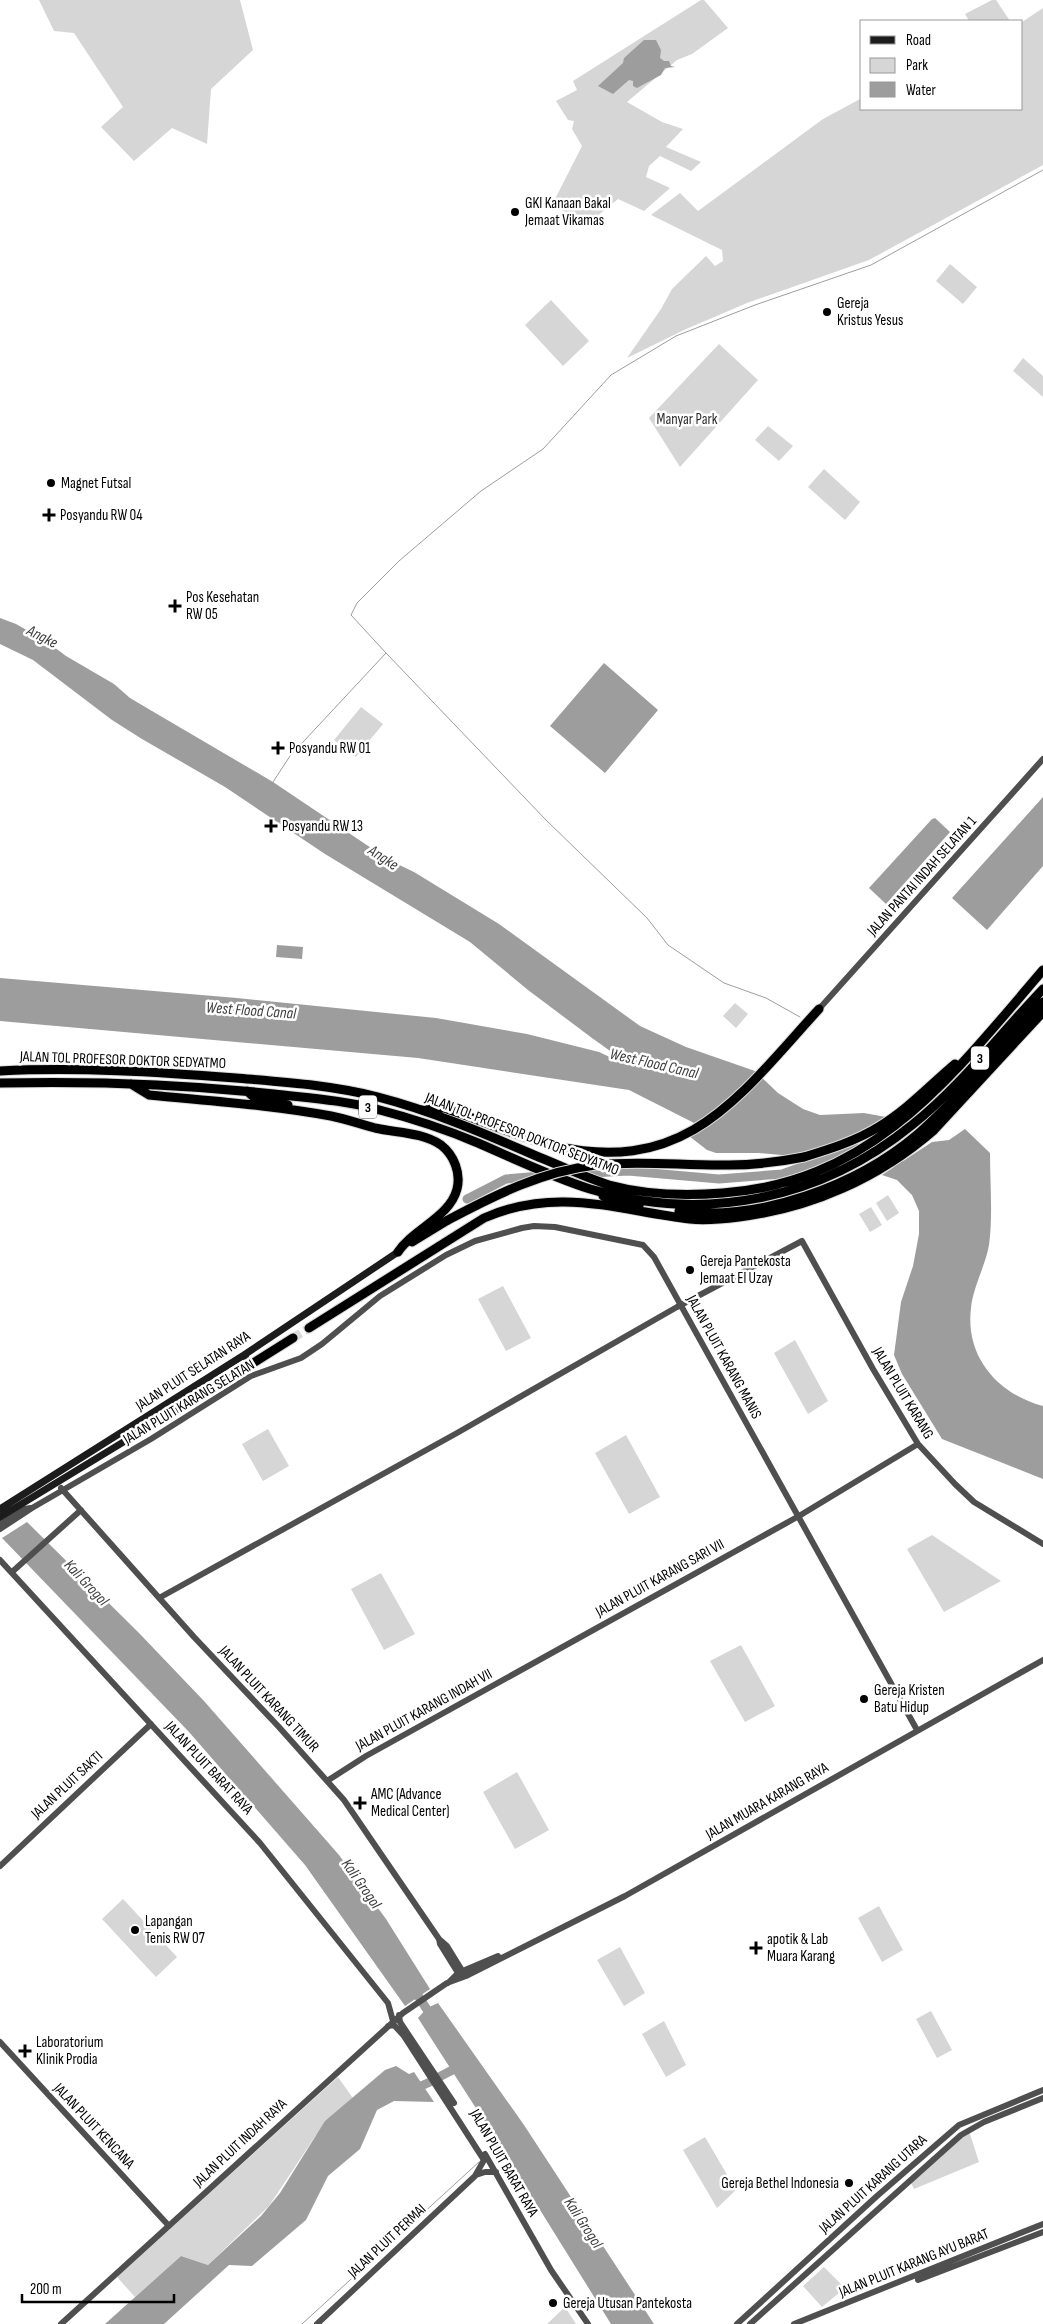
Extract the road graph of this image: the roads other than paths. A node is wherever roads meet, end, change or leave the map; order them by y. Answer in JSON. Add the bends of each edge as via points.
{"nodes":[{"id":1,"x":1043,"y":759,"type":"edge"},
{"id":2,"x":1043,"y":970,"type":"edge"},
{"id":3,"x":1043,"y":989,"type":"edge"},
{"id":4,"x":1043,"y":1002,"type":"edge"},
{"id":5,"x":820,"y":1009,"type":"joint"},
{"id":6,"x":1043,"y":1012,"type":"edge"},
{"id":7,"x":0,"y":1070,"type":"edge"},
{"id":8,"x":0,"y":1083,"type":"edge"},
{"id":9,"x":131,"y":1084,"type":"junction"},
{"id":10,"x":246,"y":1091,"type":"junction"},
{"id":11,"x":920,"y":1101,"type":"junction"},
{"id":12,"x":423,"y":1110,"type":"junction"},
{"id":13,"x":392,"y":1130,"type":"junction"},
{"id":14,"x":592,"y":1189,"type":"junction"},
{"id":15,"x":398,"y":1252,"type":"junction"},
{"id":16,"x":380,"y":1296,"type":"joint"},
{"id":17,"x":681,"y":1305,"type":"junction"},
{"id":18,"x":309,"y":1328,"type":"tunnel mouth"},
{"id":19,"x":293,"y":1338,"type":"tunnel mouth"},
{"id":20,"x":244,"y":1355,"type":"junction"},
{"id":21,"x":250,"y":1365,"type":"junction"},
{"id":22,"x":918,"y":1444,"type":"junction"},
{"id":23,"x":57,"y":1483,"type":"junction"},
{"id":24,"x":63,"y":1490,"type":"junction"},
{"id":25,"x":21,"y":1507,"type":"junction"},
{"id":26,"x":0,"y":1509,"type":"edge"},
{"id":27,"x":81,"y":1510,"type":"junction"},
{"id":28,"x":799,"y":1516,"type":"junction"},
{"id":29,"x":0,"y":1517,"type":"edge"},
{"id":30,"x":0,"y":1523,"type":"edge"},
{"id":31,"x":0,"y":1529,"type":"edge"},
{"id":32,"x":1043,"y":1544,"type":"edge"},
{"id":33,"x":0,"y":1560,"type":"edge"},
{"id":34,"x":12,"y":1572,"type":"junction"},
{"id":35,"x":159,"y":1598,"type":"junction"},
{"id":36,"x":1043,"y":1660,"type":"edge"},
{"id":37,"x":534,"y":1664,"type":"joint"},
{"id":38,"x":152,"y":1724,"type":"junction"},
{"id":39,"x":917,"y":1730,"type":"junction"},
{"id":40,"x":327,"y":1781,"type":"junction"},
{"id":41,"x":0,"y":1866,"type":"edge"},
{"id":42,"x":500,"y":1958,"type":"junction"},
{"id":43,"x":460,"y":1972,"type":"junction"},
{"id":44,"x":445,"y":1985,"type":"junction"},
{"id":45,"x":388,"y":2003,"type":"junction"},
{"id":46,"x":403,"y":2012,"type":"junction"},
{"id":47,"x":391,"y":2023,"type":"junction"},
{"id":48,"x":407,"y":2037,"type":"junction"},
{"id":49,"x":0,"y":2042,"type":"edge"},
{"id":50,"x":420,"y":2055,"type":"junction"},
{"id":51,"x":1043,"y":2090,"type":"edge"},
{"id":52,"x":1026,"y":2097,"type":"junction"},
{"id":53,"x":1043,"y":2098,"type":"edge"},
{"id":54,"x":1028,"y":2104,"type":"junction"},
{"id":55,"x":496,"y":2172,"type":"junction"},
{"id":56,"x":475,"y":2176,"type":"junction"},
{"id":57,"x":856,"y":2216,"type":"junction"},
{"id":58,"x":1043,"y":2224,"type":"edge"},
{"id":59,"x":169,"y":2226,"type":"junction"},
{"id":60,"x":855,"y":2229,"type":"junction"},
{"id":61,"x":1043,"y":2232,"type":"edge"},
{"id":62,"x":794,"y":2274,"type":"junction"},
{"id":63,"x":804,"y":2276,"type":"junction"},
{"id":64,"x":794,"y":2285,"type":"junction"},
{"id":65,"x":61,"y":2324,"type":"edge"},
{"id":66,"x":317,"y":2324,"type":"edge"},
{"id":67,"x":588,"y":2324,"type":"edge"},
{"id":68,"x":737,"y":2324,"type":"edge"},
{"id":69,"x":742,"y":2324,"type":"edge"},
{"id":70,"x":750,"y":2324,"type":"edge"},
{"id":71,"x":794,"y":2324,"type":"edge"},
{"id":72,"x":806,"y":2324,"type":"edge"}],
"edges":[{"from":1,"to":5,"type":"street","name":"JALAN PANTAI INDAH SELATAN 1"},
{"from":2,"to":11,"type":"highway","number":"3","via":[[968,1056],[952,1066]]},
{"from":3,"to":14,"type":"highway","name":"JALAN TOL PROFESOR DOKTOR SEDYATMO","number":"3","via":[[964,1076],[914,1123],[865,1159],[813,1184],[744,1201],[686,1204],[636,1199]]},
{"from":4,"to":14,"type":"highway","name":"JALAN TOL PROFESOR DOKTOR SEDYATMO","number":"3","via":[[946,1108],[917,1134],[862,1170],[811,1194],[780,1204],[714,1213],[639,1206],[607,1198]]},
{"from":5,"to":12,"type":"highway","via":[[723,1111],[698,1128],[644,1149],[591,1152],[530,1139],[444,1108],[431,1106]]},
{"from":6,"to":18,"type":"highway","via":[[918,1145],[873,1172],[807,1203],[765,1213],[692,1219],[559,1201],[506,1208],[484,1218]]},
{"from":7,"to":12,"type":"highway","name":"JALAN TOL PROFESOR DOKTOR SEDYATMO","number":"3","via":[[173,1073],[275,1082],[346,1090]]},
{"from":8,"to":9,"type":"highway","name":"JALAN TOL PROFESOR DOKTOR SEDYATMO","number":"3","via":[[67,1081]]},
{"from":9,"to":10,"type":"highway","name":"JALAN TOL PROFESOR DOKTOR SEDYATMO","number":"3","via":[[175,1084]]},
{"from":9,"to":13,"type":"highway","via":[[149,1095],[332,1116]]},
{"from":10,"to":13,"type":"highway","via":[[255,1098],[367,1120]]},
{"from":10,"to":14,"type":"highway","name":"JALAN TOL PROFESOR DOKTOR SEDYATMO","number":"3","via":[[337,1101],[390,1113],[431,1125]]},
{"from":11,"to":12,"type":"highway","name":"JALAN TOL PROFESOR DOKTOR SEDYATMO","number":"3","via":[[880,1138],[829,1167],[806,1176],[740,1192],[680,1194],[609,1184]]},
{"from":11,"to":15,"type":"highway","bridge":true,"via":[[879,1127],[839,1146],[774,1163],[596,1165],[558,1172],[491,1197]]},
{"from":13,"to":15,"type":"highway","via":[[429,1140],[444,1148],[455,1163],[458,1181],[449,1205],[407,1240]]},
{"from":15,"to":20,"type":"main road","name":"JALAN PLUIT SELATAN RAYA"},
{"from":16,"to":17,"type":"street","name":"JALAN PLUIT KARANG MANIS","via":[[475,1241],[522,1228],[545,1226],[647,1247]]},
{"from":16,"to":24,"type":"street","name":"JALAN PLUIT KARANG SELATAN","via":[[306,1355],[251,1376]]},
{"from":17,"to":22,"type":"street","name":"JALAN PLUIT KARANG","via":[[802,1241]]},
{"from":17,"to":28,"type":"street","name":"JALAN PLUIT KARANG MANIS"},
{"from":17,"to":35,"type":"street"},
{"from":19,"to":21,"type":"highway"},
{"from":20,"to":21,"type":"main road"},
{"from":20,"to":25,"type":"main road","name":"JALAN PLUIT SELATAN RAYA"},
{"from":21,"to":23,"type":"main road","name":"JALAN PLUIT SELATAN RAYA"},
{"from":22,"to":28,"type":"street","name":"JALAN PLUIT KARANG SARI VII"},
{"from":22,"to":32,"type":"street","name":"JALAN PLUIT KARANG","via":[[974,1502]]},
{"from":23,"to":24,"type":"street","name":"JALAN PLUIT KARANG TIMUR"},
{"from":23,"to":25,"type":"main road","name":"JALAN PLUIT SELATAN RAYA"},
{"from":24,"to":25,"type":"street","name":"JALAN PLUIT KARANG SELATAN","via":[[32,1508]]},
{"from":24,"to":27,"type":"street","name":"JALAN PLUIT KARANG TIMUR"},
{"from":25,"to":26,"type":"main road","name":"JALAN PLUIT SELATAN RAYA"},
{"from":25,"to":29,"type":"main road","name":"JALAN PLUIT SELATAN RAYA"},
{"from":25,"to":30,"type":"street","name":"JALAN PLUIT KARANG SELATAN"},
{"from":25,"to":31,"type":"street","name":"JALAN PLUIT KARANG SELATAN"},
{"from":27,"to":34,"type":"street"},
{"from":27,"to":35,"type":"street","name":"JALAN PLUIT KARANG TIMUR"},
{"from":28,"to":37,"type":"street","name":"JALAN PLUIT KARANG SARI VII"},
{"from":28,"to":39,"type":"street","name":"JALAN PLUIT KARANG MANIS"},
{"from":33,"to":34,"type":"street","name":"JALAN PLUIT BARAT RAYA"},
{"from":34,"to":38,"type":"street","name":"JALAN PLUIT BARAT RAYA"},
{"from":35,"to":40,"type":"street","name":"JALAN PLUIT KARANG TIMUR"},
{"from":36,"to":39,"type":"street","name":"JALAN MUARA KARANG RAYA"},
{"from":37,"to":40,"type":"street","name":"JALAN PLUIT KARANG INDAH VII","via":[[366,1756]]},
{"from":38,"to":41,"type":"street","name":"JALAN PLUIT SAKTI"},
{"from":38,"to":45,"type":"street","name":"JALAN PLUIT BARAT RAYA","via":[[285,1871]]},
{"from":39,"to":42,"type":"street","name":"JALAN MUARA KARANG RAYA","via":[[625,1896]]},
{"from":40,"to":43,"type":"street","name":"JALAN PLUIT KARANG TIMUR","via":[[344,1800]]},
{"from":42,"to":43,"type":"street","name":"JALAN MUARA KARANG RAYA","via":[[498,1956]]},
{"from":42,"to":44,"type":"street","name":"JALAN MUARA KARANG RAYA"},
{"from":43,"to":44,"type":"street","name":"JALAN MUARA KARANG RAYA"},
{"from":44,"to":46,"type":"street","name":"JALAN PLUIT INDAH RAYA"},
{"from":45,"to":46,"type":"street","name":"JALAN PLUIT BARAT RAYA"},
{"from":45,"to":47,"type":"street","name":"JALAN PLUIT BARAT RAYA"},
{"from":46,"to":47,"type":"street","name":"JALAN PLUIT INDAH RAYA"},
{"from":46,"to":48,"type":"street","name":"JALAN PLUIT BARAT RAYA","via":[[400,2022]]},
{"from":47,"to":48,"type":"street","name":"JALAN PLUIT BARAT RAYA"},
{"from":47,"to":59,"type":"street","name":"JALAN PLUIT INDAH RAYA"},
{"from":48,"to":50,"type":"street","name":"JALAN PLUIT BARAT RAYA"},
{"from":49,"to":59,"type":"street","name":"JALAN PLUIT KENCANA"},
{"from":50,"to":55,"type":"street","name":"JALAN PLUIT BARAT RAYA"},
{"from":50,"to":56,"type":"street","name":"JALAN PLUIT BARAT RAYA","via":[[483,2157]]},
{"from":51,"to":52,"type":"street","name":"JALAN PLUIT KARANG UTARA"},
{"from":52,"to":54,"type":"street"},
{"from":52,"to":57,"type":"street","name":"JALAN PLUIT KARANG UTARA","via":[[960,2125]]},
{"from":53,"to":54,"type":"street","name":"JALAN PLUIT KARANG UTARA"},
{"from":54,"to":60,"type":"street","name":"JALAN PLUIT KARANG UTARA","via":[[961,2135]]},
{"from":55,"to":56,"type":"street"},
{"from":55,"to":67,"type":"street","name":"JALAN PLUIT BARAT RAYA","via":[[551,2270]]},
{"from":56,"to":66,"type":"street","name":"JALAN PLUIT PERMAI"},
{"from":57,"to":60,"type":"street"},
{"from":57,"to":62,"type":"street","name":"JALAN PLUIT KARANG UTARA"},
{"from":58,"to":71,"type":"street","name":"JALAN PLUIT KARANG AYU BARAT"},
{"from":59,"to":65,"type":"street","name":"JALAN PLUIT INDAH RAYA"},
{"from":60,"to":63,"type":"street","name":"JALAN PLUIT KARANG UTARA"},
{"from":61,"to":72,"type":"street","name":"JALAN PLUIT KARANG AYU BARAT"},
{"from":62,"to":63,"type":"street"},
{"from":62,"to":68,"type":"street","name":"JALAN PLUIT KARANG UTARA"},
{"from":63,"to":64,"type":"street","name":"JALAN PLUIT KARANG UTARA"},
{"from":64,"to":69,"type":"street","via":[[794,2281],[790,2281]]},
{"from":64,"to":70,"type":"street","name":"JALAN PLUIT KARANG UTARA"}]}
